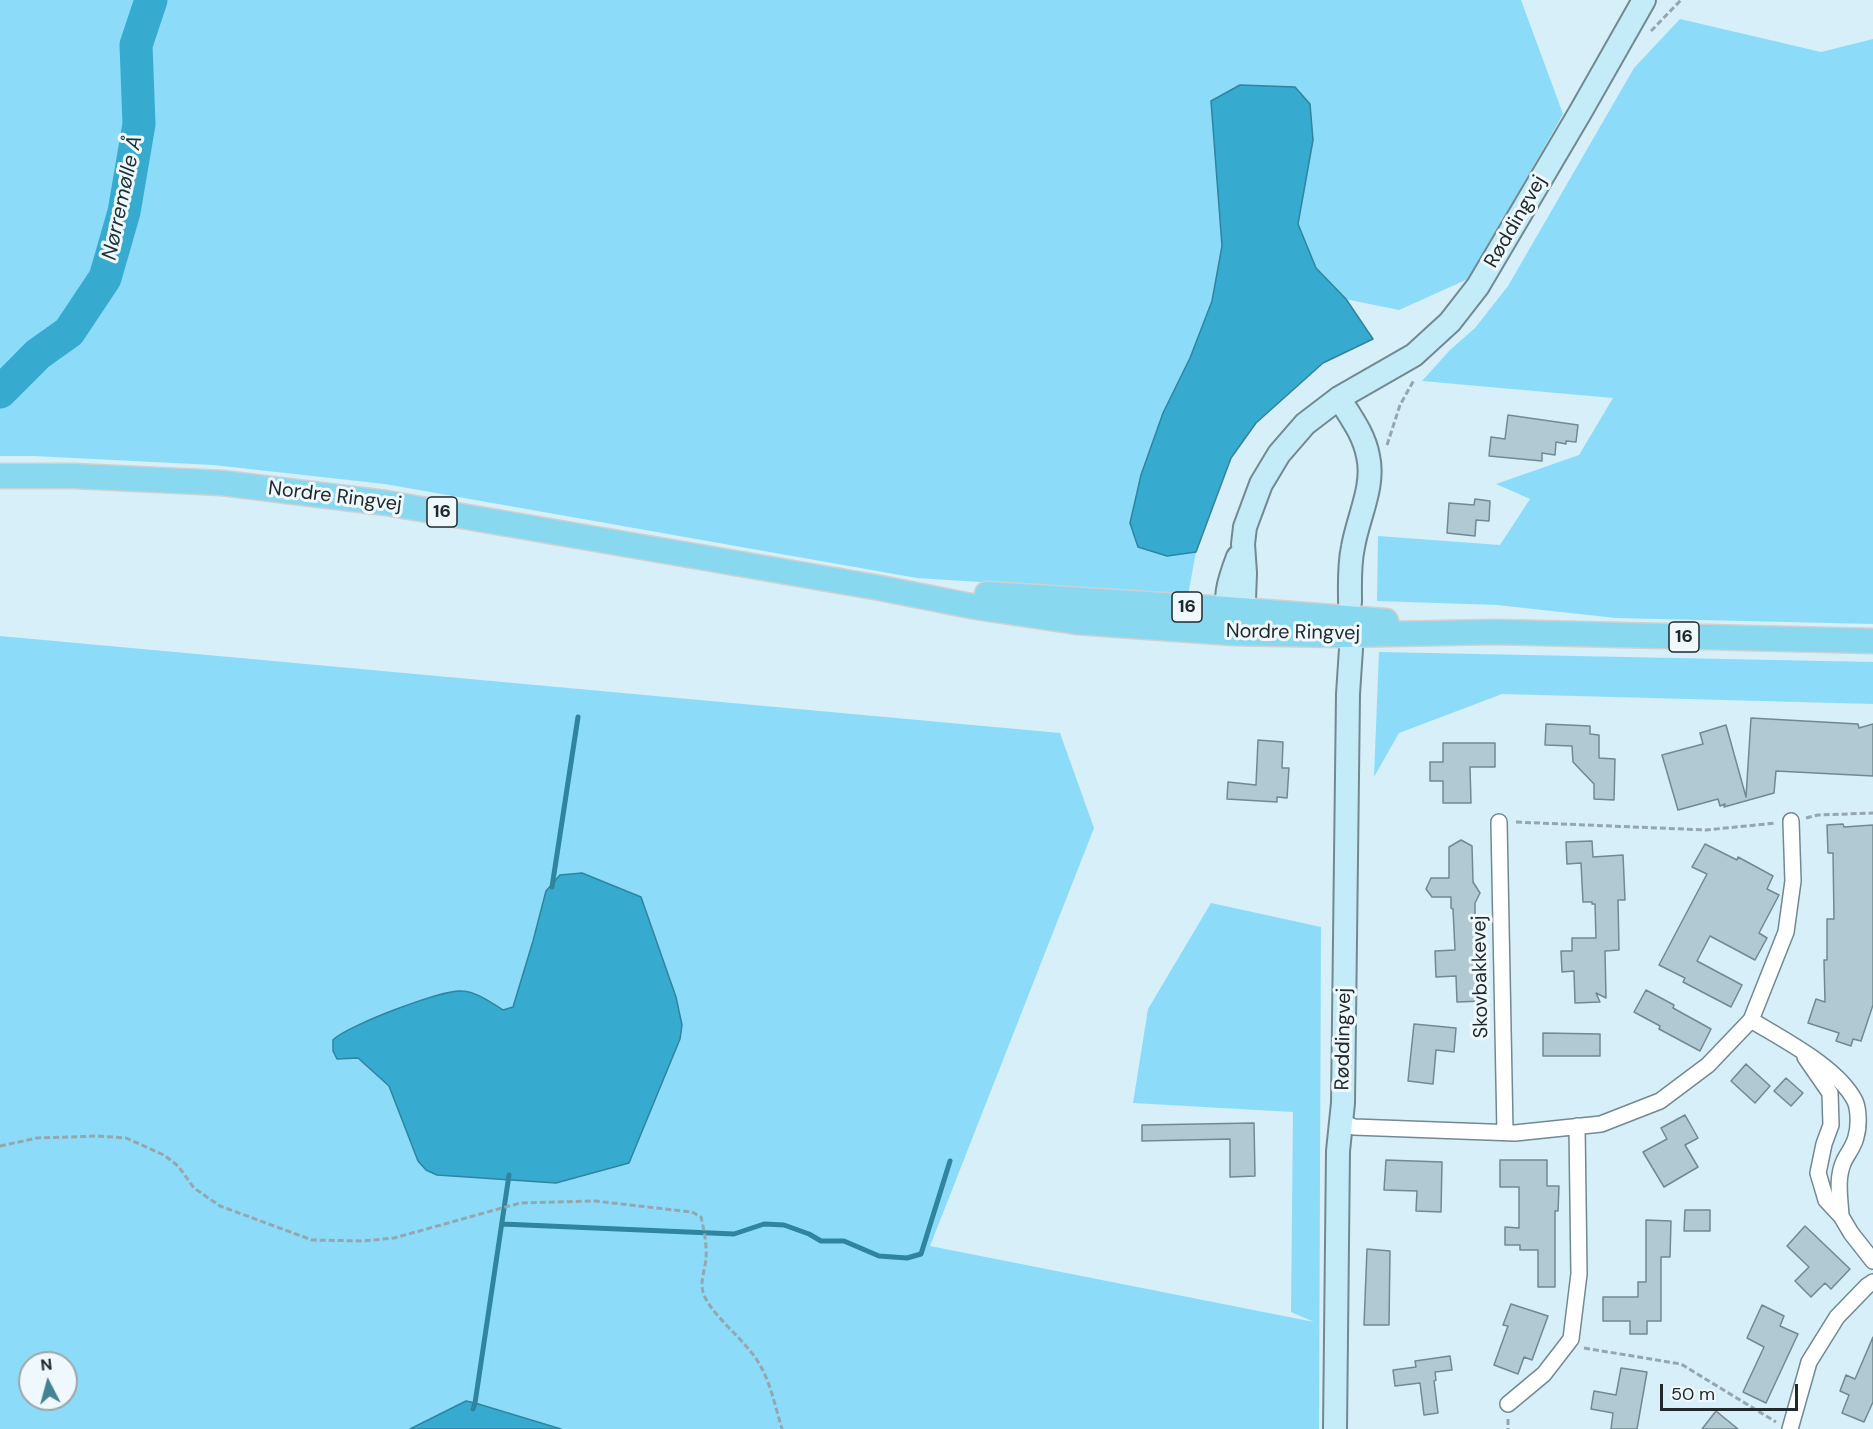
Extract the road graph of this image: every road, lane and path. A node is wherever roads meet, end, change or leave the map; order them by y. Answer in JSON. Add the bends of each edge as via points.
{"nodes":[{"id":1,"x":1644,"y":0,"type":"edge"},
{"id":2,"x":1339,"y":398,"type":"junction"},
{"id":3,"x":0,"y":476,"type":"edge"},
{"id":4,"x":880,"y":588,"type":"junction"},
{"id":5,"x":1350,"y":602,"type":"dead end"},
{"id":6,"x":1234,"y":610,"type":"junction"},
{"id":7,"x":1495,"y":632,"type":"junction"},
{"id":8,"x":1233,"y":633,"type":"junction"},
{"id":9,"x":1873,"y":641,"type":"edge"},
{"id":10,"x":1351,"y":649,"type":"dead end"},
{"id":11,"x":1873,"y":813,"type":"edge"},
{"id":12,"x":1791,"y":821,"type":"junction"},
{"id":13,"x":1499,"y":822,"type":"joint"},
{"id":14,"x":1750,"y":1020,"type":"junction"},
{"id":15,"x":1802,"y":1052,"type":"junction"},
{"id":16,"x":1341,"y":1122,"type":"junction"},
{"id":17,"x":1577,"y":1126,"type":"junction"},
{"id":18,"x":1505,"y":1132,"type":"junction"},
{"id":19,"x":0,"y":1146,"type":"edge"},
{"id":20,"x":1841,"y":1216,"type":"junction"},
{"id":21,"x":1873,"y":1261,"type":"edge"},
{"id":22,"x":1873,"y":1282,"type":"edge"},
{"id":23,"x":1566,"y":1345,"type":"junction"},
{"id":24,"x":1508,"y":1404,"type":"dead end"},
{"id":25,"x":1784,"y":1426,"type":"edge"},
{"id":26,"x":782,"y":1429,"type":"edge"},
{"id":27,"x":1335,"y":1429,"type":"edge"}],
"edges":[{"from":1,"to":2,"type":"street","name":"Røddingvej","via":[[1478,286],[1450,322],[1414,355]]},
{"from":2,"to":5,"type":"street","via":[[1360,433],[1370,464],[1353,548]]},
{"from":2,"to":6,"type":"street","name":"Røddingvej","via":[[1305,424],[1279,454],[1261,484],[1245,527],[1245,573]]},
{"from":3,"to":4,"type":"main road","name":"Nordre Ringvej","number":"16","via":[[222,483],[386,503]]},
{"from":4,"to":6,"type":"main road","name":"Nordre Ringvej","number":"16"},
{"from":4,"to":8,"type":"main road","name":"Nordre Ringvej","number":"16","via":[[1077,622]]},
{"from":6,"to":7,"type":"main road","name":"Nordre Ringvej","number":"16"},
{"from":6,"to":8,"type":"street","name":"Røddingvej"},
{"from":7,"to":8,"type":"main road","name":"Nordre Ringvej","number":"16","via":[[1338,636]]},
{"from":7,"to":9,"type":"main road","name":"Nordre Ringvej","number":"16"},
{"from":10,"to":16,"type":"street","name":"Røddingvej"},
{"from":11,"to":12,"type":"path"},
{"from":12,"to":13,"type":"path","via":[[1706,830]]},
{"from":12,"to":14,"type":"street","via":[[1793,881],[1785,932]]},
{"from":13,"to":18,"type":"street","name":"Skovbakkevej"},
{"from":14,"to":15,"type":"street"},
{"from":14,"to":17,"type":"street","via":[[1708,1065],[1660,1101],[1601,1124]]},
{"from":15,"to":20,"type":"street","via":[[1830,1093],[1831,1125],[1818,1173],[1826,1200]]},
{"from":15,"to":20,"type":"street","via":[[1822,1065],[1855,1102],[1857,1136],[1843,1162],[1839,1181]]},
{"from":16,"to":18,"type":"street","via":[[1354,1127]]},
{"from":16,"to":27,"type":"street","name":"Røddingvej"},
{"from":17,"to":18,"type":"street"},
{"from":17,"to":23,"type":"street","via":[[1579,1274],[1571,1339]]},
{"from":19,"to":26,"type":"path","via":[[37,1138],[126,1138],[164,1155],[194,1188],[220,1206],[312,1240],[394,1238],[520,1203],[595,1201],[692,1212],[701,1217],[703,1226],[704,1295],[753,1353],[769,1384]]},
{"from":20,"to":21,"type":"street"},
{"from":22,"to":25,"type":"street","via":[[1837,1317],[1809,1362]]},
{"from":23,"to":24,"type":"street","via":[[1544,1374]]},
{"from":23,"to":25,"type":"path","via":[[1682,1364]]}]}
